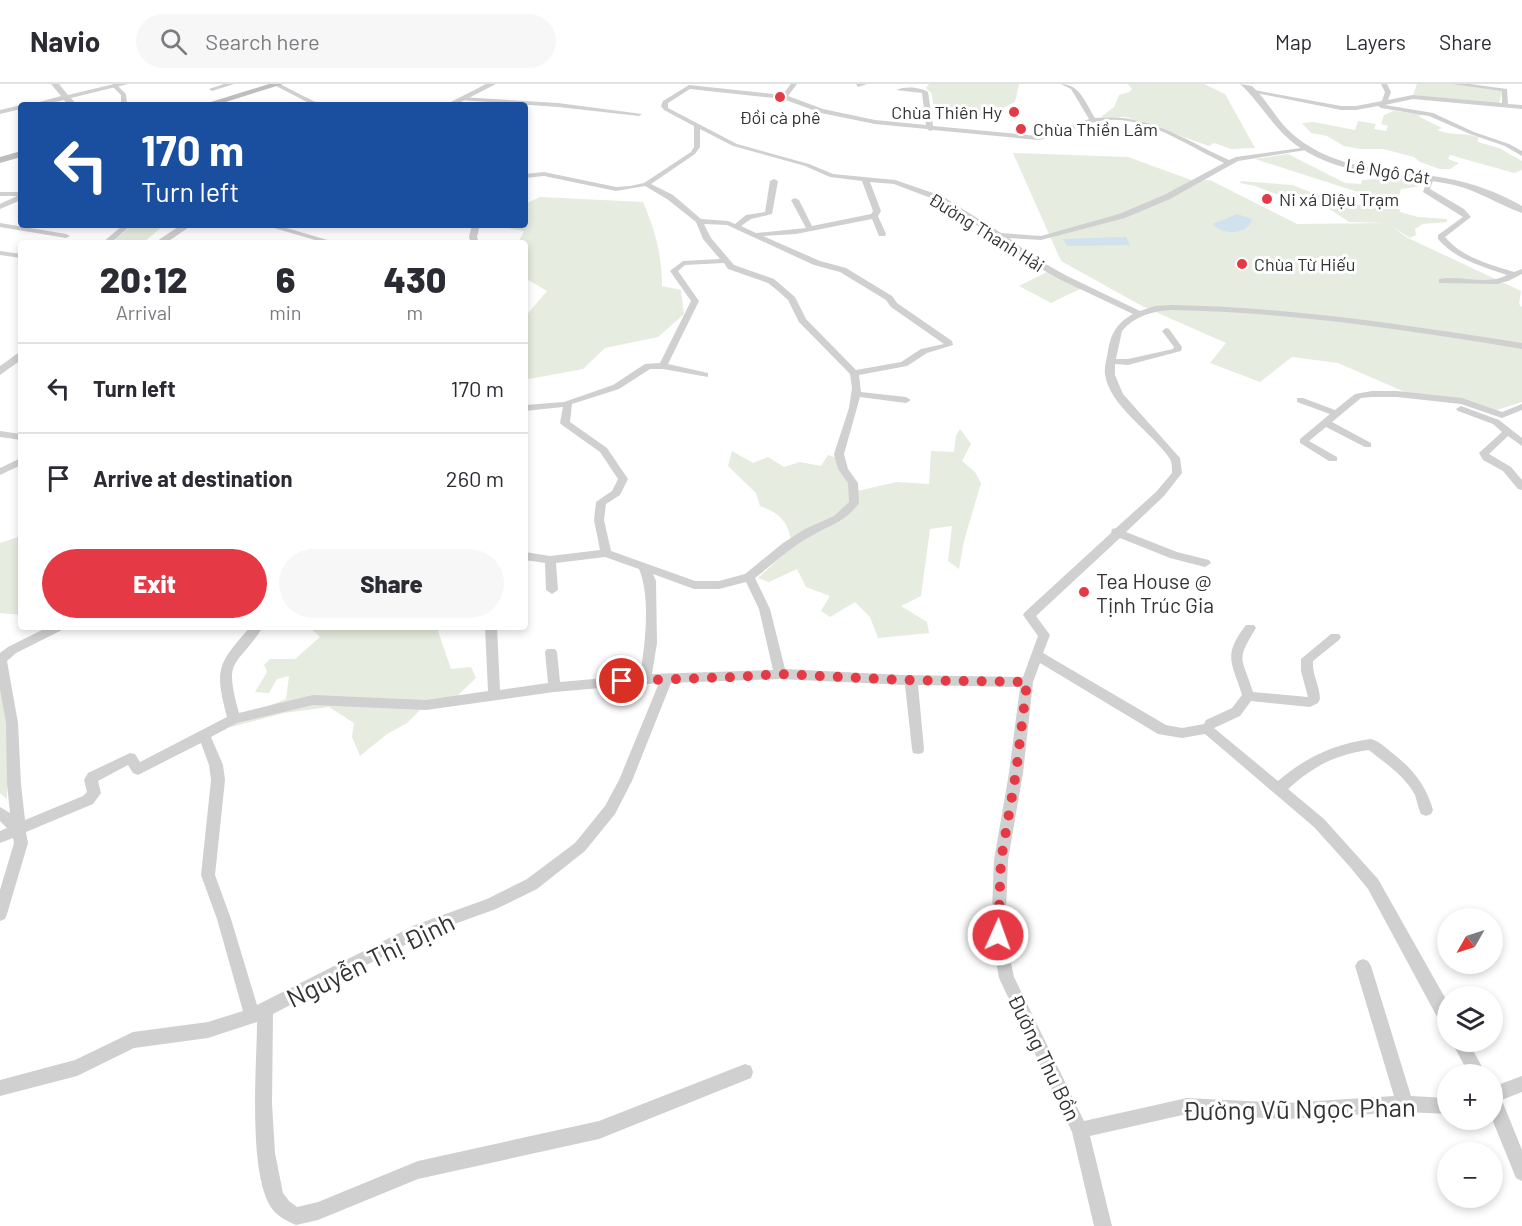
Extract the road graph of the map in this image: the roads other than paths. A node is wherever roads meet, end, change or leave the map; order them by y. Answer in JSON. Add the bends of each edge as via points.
{"nodes":[{"id":1,"x":55,"y":84,"type":"edge"},
{"id":2,"x":231,"y":84,"type":"edge"},
{"id":3,"x":276,"y":84,"type":"edge"},
{"id":4,"x":492,"y":84,"type":"edge"},
{"id":5,"x":794,"y":84,"type":"edge"},
{"id":6,"x":1064,"y":84,"type":"edge"},
{"id":7,"x":1244,"y":84,"type":"edge"},
{"id":8,"x":1455,"y":84,"type":"edge"},
{"id":9,"x":119,"y":85,"type":"edge"},
{"id":10,"x":687,"y":85,"type":"edge"},
{"id":11,"x":1382,"y":85,"type":"edge"},
{"id":12,"x":711,"y":86,"type":"edge"},
{"id":13,"x":212,"y":89,"type":"dead end"},
{"id":14,"x":899,"y":90,"type":"dead end"},
{"id":15,"x":1254,"y":92,"type":"junction"},
{"id":16,"x":66,"y":97,"type":"junction"},
{"id":17,"x":784,"y":97,"type":"junction"},
{"id":18,"x":460,"y":99,"type":"junction"},
{"id":19,"x":45,"y":102,"type":"edge"},
{"id":20,"x":70,"y":102,"type":"edge"},
{"id":21,"x":124,"y":102,"type":"edge"},
{"id":22,"x":216,"y":102,"type":"edge"},
{"id":23,"x":312,"y":102,"type":"edge"},
{"id":24,"x":454,"y":102,"type":"edge"},
{"id":25,"x":509,"y":102,"type":"edge"},
{"id":26,"x":528,"y":103,"type":"edge"},
{"id":27,"x":1380,"y":104,"type":"junction"},
{"id":28,"x":1505,"y":105,"type":"junction"},
{"id":29,"x":1522,"y":107,"type":"edge"},
{"id":30,"x":18,"y":108,"type":"edge"},
{"id":31,"x":0,"y":112,"type":"edge"},
{"id":32,"x":639,"y":114,"type":"dead end"},
{"id":33,"x":1093,"y":120,"type":"junction"},
{"id":34,"x":697,"y":125,"type":"junction"},
{"id":35,"x":930,"y":129,"type":"junction"},
{"id":36,"x":1484,"y":137,"type":"junction"},
{"id":37,"x":1522,"y":143,"type":"edge"},
{"id":38,"x":1306,"y":148,"type":"junction"},
{"id":39,"x":1522,"y":154,"type":"edge"},
{"id":40,"x":18,"y":155,"type":"edge"},
{"id":41,"x":0,"y":160,"type":"edge"},
{"id":42,"x":1228,"y":162,"type":"junction"},
{"id":43,"x":528,"y":176,"type":"edge"},
{"id":44,"x":865,"y":178,"type":"junction"},
{"id":45,"x":1431,"y":178,"type":"junction"},
{"id":46,"x":774,"y":182,"type":"dead end"},
{"id":47,"x":646,"y":184,"type":"junction"},
{"id":48,"x":0,"y":194,"type":"edge"},
{"id":49,"x":18,"y":195,"type":"edge"},
{"id":50,"x":18,"y":197,"type":"edge"},
{"id":51,"x":795,"y":200,"type":"dead end"},
{"id":52,"x":0,"y":207,"type":"edge"},
{"id":53,"x":1522,"y":210,"type":"edge"},
{"id":54,"x":873,"y":216,"type":"junction"},
{"id":55,"x":699,"y":221,"type":"junction"},
{"id":56,"x":18,"y":224,"type":"edge"},
{"id":57,"x":0,"y":225,"type":"edge"},
{"id":58,"x":738,"y":226,"type":"junction"},
{"id":59,"x":13,"y":227,"type":"junction"},
{"id":60,"x":18,"y":228,"type":"edge"},
{"id":61,"x":18,"y":228,"type":"edge"},
{"id":62,"x":61,"y":228,"type":"edge"},
{"id":63,"x":122,"y":228,"type":"edge"},
{"id":64,"x":182,"y":228,"type":"edge"},
{"id":65,"x":279,"y":228,"type":"edge"},
{"id":66,"x":810,"y":229,"type":"junction"},
{"id":67,"x":996,"y":233,"type":"junction"},
{"id":68,"x":755,"y":234,"type":"junction"},
{"id":69,"x":882,"y":234,"type":"dead end"},
{"id":70,"x":66,"y":237,"type":"junction"},
{"id":71,"x":63,"y":240,"type":"edge"},
{"id":72,"x":109,"y":240,"type":"edge"},
{"id":73,"x":164,"y":240,"type":"edge"},
{"id":74,"x":323,"y":240,"type":"edge"},
{"id":75,"x":0,"y":253,"type":"edge"},
{"id":76,"x":18,"y":256,"type":"edge"},
{"id":77,"x":725,"y":261,"type":"junction"},
{"id":78,"x":1518,"y":273,"type":"edge"},
{"id":79,"x":1442,"y":281,"type":"dead end"},
{"id":80,"x":1140,"y":314,"type":"junction"},
{"id":81,"x":1166,"y":331,"type":"dead end"},
{"id":82,"x":1522,"y":346,"type":"edge"},
{"id":83,"x":18,"y":357,"type":"edge"},
{"id":84,"x":1111,"y":362,"type":"junction"},
{"id":85,"x":663,"y":366,"type":"junction"},
{"id":86,"x":0,"y":372,"type":"edge"},
{"id":87,"x":854,"y":373,"type":"junction"},
{"id":88,"x":705,"y":375,"type":"dead end"},
{"id":89,"x":856,"y":394,"type":"junction"},
{"id":90,"x":906,"y":400,"type":"dead end"},
{"id":91,"x":1300,"y":400,"type":"dead end"},
{"id":92,"x":568,"y":404,"type":"junction"},
{"id":93,"x":1522,"y":407,"type":"edge"},
{"id":94,"x":528,"y":408,"type":"edge"},
{"id":95,"x":1337,"y":414,"type":"junction"},
{"id":96,"x":1499,"y":418,"type":"junction"},
{"id":97,"x":1326,"y":423,"type":"junction"},
{"id":98,"x":1507,"y":432,"type":"junction"},
{"id":99,"x":0,"y":435,"type":"edge"},
{"id":100,"x":18,"y":437,"type":"edge"},
{"id":101,"x":1522,"y":443,"type":"edge"},
{"id":102,"x":1368,"y":444,"type":"dead end"},
{"id":103,"x":1333,"y":459,"type":"dead end"},
{"id":104,"x":18,"y":463,"type":"edge"},
{"id":105,"x":0,"y":472,"type":"edge"},
{"id":106,"x":1522,"y":485,"type":"edge"},
{"id":107,"x":1116,"y":532,"type":"junction"},
{"id":108,"x":606,"y":553,"type":"junction"},
{"id":109,"x":528,"y":556,"type":"edge"},
{"id":110,"x":550,"y":560,"type":"junction"},
{"id":111,"x":1205,"y":563,"type":"dead end"},
{"id":112,"x":644,"y":567,"type":"junction"},
{"id":113,"x":750,"y":577,"type":"junction"},
{"id":114,"x":552,"y":590,"type":"dead end"},
{"id":115,"x":1250,"y":628,"type":"dead end"},
{"id":116,"x":52,"y":630,"type":"edge"},
{"id":117,"x":254,"y":630,"type":"edge"},
{"id":118,"x":491,"y":630,"type":"edge"},
{"id":119,"x":1335,"y":637,"type":"dead end"},
{"id":120,"x":551,"y":652,"type":"dead end"},
{"id":121,"x":0,"y":655,"type":"edge"},
{"id":122,"x":1037,"y":655,"type":"junction"},
{"id":123,"x":0,"y":660,"type":"edge"},
{"id":124,"x":780,"y":674,"type":"junction"},
{"id":125,"x":645,"y":678,"type":"junction"},
{"id":126,"x":667,"y":678,"type":"junction"},
{"id":127,"x":910,"y":680,"type":"junction"},
{"id":128,"x":1027,"y":682,"type":"junction"},
{"id":129,"x":554,"y":687,"type":"junction"},
{"id":130,"x":494,"y":695,"type":"junction"},
{"id":131,"x":1248,"y":696,"type":"junction"},
{"id":132,"x":234,"y":719,"type":"junction"},
{"id":133,"x":1208,"y":728,"type":"junction"},
{"id":134,"x":204,"y":735,"type":"junction"},
{"id":135,"x":918,"y":749,"type":"dead end"},
{"id":136,"x":1278,"y":789,"type":"junction"},
{"id":137,"x":1426,"y":810,"type":"dead end"},
{"id":138,"x":0,"y":813,"type":"edge"},
{"id":139,"x":19,"y":829,"type":"junction"},
{"id":140,"x":0,"y":837,"type":"edge"},
{"id":141,"x":0,"y":914,"type":"edge"},
{"id":142,"x":1363,"y":966,"type":"dead end"},
{"id":143,"x":1437,"y":1000,"type":"edge"},
{"id":144,"x":259,"y":1013,"type":"junction"},
{"id":145,"x":746,"y":1072,"type":"dead end"},
{"id":146,"x":1522,"y":1084,"type":"edge"},
{"id":147,"x":0,"y":1088,"type":"edge"},
{"id":148,"x":1503,"y":1097,"type":"edge"},
{"id":149,"x":1405,"y":1104,"type":"junction"},
{"id":150,"x":1437,"y":1105,"type":"edge"},
{"id":151,"x":1503,"y":1125,"type":"edge"},
{"id":152,"x":1080,"y":1130,"type":"junction"},
{"id":153,"x":1522,"y":1172,"type":"edge"},
{"id":154,"x":1103,"y":1226,"type":"edge"}],
"edges":[{"from":1,"to":16,"type":"street"},
{"from":2,"to":13,"type":"street"},
{"from":3,"to":22,"type":"main road"},
{"from":3,"to":23,"type":"street"},
{"from":4,"to":18,"type":"street"},
{"from":5,"to":17,"type":"street"},
{"from":6,"to":33,"type":"street","via":[[1072,88]]},
{"from":7,"to":15,"type":"street","name":"Lê Ngô Cát"},
{"from":8,"to":28,"type":"street","via":[[1505,90]]},
{"from":9,"to":16,"type":"street"},
{"from":9,"to":21,"type":"street"},
{"from":10,"to":12,"type":"street"},
{"from":10,"to":34,"type":"street","name":"Đường Thanh Hải","via":[[664,106]]},
{"from":11,"to":27,"type":"street","via":[[1388,92]]},
{"from":12,"to":17,"type":"street"},
{"from":14,"to":35,"type":"street","via":[[925,92]]},
{"from":15,"to":27,"type":"street","via":[[1341,108]]},
{"from":15,"to":38,"type":"street","name":"Lê Ngô Cát","via":[[1279,126]]},
{"from":16,"to":19,"type":"street"},
{"from":16,"to":20,"type":"street"},
{"from":17,"to":35,"type":"street","via":[[854,119]]},
{"from":18,"to":24,"type":"street"},
{"from":18,"to":25,"type":"street"},
{"from":26,"to":32,"type":"street"},
{"from":27,"to":28,"type":"street","via":[[1413,97]]},
{"from":27,"to":36,"type":"street","via":[[1431,114]]},
{"from":28,"to":29,"type":"street"},
{"from":30,"to":31,"type":"street"},
{"from":33,"to":35,"type":"street","via":[[1046,138]]},
{"from":33,"to":42,"type":"street","via":[[1130,120],[1189,141]]},
{"from":34,"to":44,"type":"street","name":"Đường Thanh Hải","via":[[735,145],[832,176]]},
{"from":34,"to":47,"type":"street","via":[[697,147],[693,153]]},
{"from":36,"to":37,"type":"street"},
{"from":36,"to":39,"type":"street"},
{"from":38,"to":42,"type":"street"},
{"from":38,"to":45,"type":"street","name":"Lê Ngô Cát","via":[[1362,170]]},
{"from":40,"to":41,"type":"main road"},
{"from":42,"to":67,"type":"street","via":[[1196,182],[1122,216],[1041,238]]},
{"from":43,"to":47,"type":"street","via":[[544,174],[616,189]]},
{"from":44,"to":54,"type":"street","via":[[877,211]]},
{"from":44,"to":67,"type":"street","name":"Đường Thanh Hải","via":[[895,182],[939,198]]},
{"from":45,"to":53,"type":"street","name":"Lê Ngô Cát","via":[[1494,195]]},
{"from":45,"to":78,"type":"street","via":[[1426,190],[1467,217],[1444,233],[1445,242],[1468,257]]},
{"from":46,"to":58,"type":"street","via":[[768,214],[749,217]]},
{"from":47,"to":55,"type":"street","via":[[670,197]]},
{"from":48,"to":49,"type":"street"},
{"from":50,"to":52,"type":"street"},
{"from":51,"to":66,"type":"street"},
{"from":54,"to":66,"type":"street"},
{"from":54,"to":69,"type":"street"},
{"from":55,"to":58,"type":"street"},
{"from":55,"to":77,"type":"street","via":[[707,239]]},
{"from":56,"to":59,"type":"street"},
{"from":57,"to":59,"type":"street"},
{"from":58,"to":68,"type":"street"},
{"from":59,"to":60,"type":"street"},
{"from":61,"to":70,"type":"street"},
{"from":62,"to":70,"type":"street"},
{"from":63,"to":72,"type":"street"},
{"from":64,"to":73,"type":"street"},
{"from":65,"to":74,"type":"street"},
{"from":66,"to":68,"type":"street"},
{"from":67,"to":80,"type":"street","name":"Đường Thanh Hải","via":[[1064,278]]},
{"from":68,"to":87,"type":"street","via":[[817,263],[843,270],[889,298],[949,343],[924,351],[904,364]]},
{"from":70,"to":71,"type":"street"},
{"from":75,"to":76,"type":"street"},
{"from":77,"to":85,"type":"street","via":[[683,263],[674,271],[695,301]]},
{"from":77,"to":87,"type":"street","via":[[782,289],[802,320]]},
{"from":78,"to":79,"type":"street","via":[[1497,282]]},
{"from":80,"to":82,"type":"street","via":[[1174,308],[1246,309],[1332,317]]},
{"from":80,"to":84,"type":"street","name":"Đường Thu Bồn","via":[[1118,328]]},
{"from":81,"to":84,"type":"street","via":[[1177,351]]},
{"from":83,"to":86,"type":"street"},
{"from":84,"to":107,"type":"street","name":"Đường Thu Bồn","via":[[1110,375],[1122,400],[1176,460],[1178,472],[1160,494]]},
{"from":85,"to":88,"type":"street"},
{"from":85,"to":92,"type":"street","via":[[648,366],[615,387],[570,400]]},
{"from":87,"to":89,"type":"street"},
{"from":89,"to":90,"type":"street"},
{"from":89,"to":113,"type":"street","via":[[839,454],[853,483],[854,502],[838,519],[787,546]]},
{"from":91,"to":95,"type":"street"},
{"from":92,"to":94,"type":"street"},
{"from":92,"to":108,"type":"street","via":[[565,423],[604,450],[622,479],[616,493],[601,502],[599,520]]},
{"from":93,"to":96,"type":"street"},
{"from":95,"to":96,"type":"street","via":[[1359,396],[1372,394],[1462,401]]},
{"from":95,"to":97,"type":"street"},
{"from":96,"to":98,"type":"street"},
{"from":97,"to":102,"type":"street"},
{"from":97,"to":103,"type":"street","via":[[1303,441]]},
{"from":98,"to":101,"type":"street"},
{"from":98,"to":106,"type":"street","via":[[1484,453]]},
{"from":99,"to":100,"type":"street"},
{"from":104,"to":105,"type":"street"},
{"from":107,"to":111,"type":"street"},
{"from":107,"to":122,"type":"street","name":"Đường Thu Bồn","via":[[1029,615],[1044,635]]},
{"from":108,"to":110,"type":"street"},
{"from":108,"to":112,"type":"street"},
{"from":109,"to":110,"type":"street"},
{"from":110,"to":114,"type":"street"},
{"from":112,"to":113,"type":"street","via":[[680,581],[710,586]]},
{"from":112,"to":125,"type":"street","via":[[650,581],[651,643]]},
{"from":113,"to":124,"type":"street","via":[[771,632]]},
{"from":115,"to":131,"type":"street","via":[[1238,643],[1236,654],[1236,666]]},
{"from":116,"to":123,"type":"street"},
{"from":117,"to":132,"type":"street","via":[[224,671]]},
{"from":118,"to":130,"type":"street"},
{"from":119,"to":131,"type":"street","via":[[1307,659],[1306,675],[1315,694],[1310,702]]},
{"from":120,"to":129,"type":"street"},
{"from":121,"to":123,"type":"street"},
{"from":122,"to":128,"type":"street","name":"Đường Thu Bồn"},
{"from":122,"to":133,"type":"street","via":[[1163,730],[1182,733]]},
{"from":123,"to":139,"type":"street","via":[[12,723]]},
{"from":124,"to":126,"type":"street"},
{"from":124,"to":127,"type":"street"},
{"from":125,"to":126,"type":"street"},
{"from":125,"to":129,"type":"street"},
{"from":126,"to":144,"type":"street","name":"Nguyễn Thị Định","via":[[614,804],[591,835],[561,864],[509,896],[420,930]]},
{"from":127,"to":128,"type":"street"},
{"from":127,"to":135,"type":"street"},
{"from":128,"to":152,"type":"street","name":"Đường Thu Bồn","via":[[1001,860],[998,935],[1007,978]]},
{"from":129,"to":130,"type":"street"},
{"from":130,"to":132,"type":"street","via":[[420,705],[318,699]]},
{"from":131,"to":133,"type":"street","via":[[1236,712]]},
{"from":132,"to":134,"type":"street"},
{"from":133,"to":136,"type":"street"},
{"from":134,"to":139,"type":"street","via":[[138,769],[130,758],[93,777],[94,793],[88,800]]},
{"from":134,"to":144,"type":"street","via":[[218,780],[208,875]]},
{"from":136,"to":137,"type":"street","via":[[1304,766],[1328,752],[1371,744],[1409,774],[1423,794]]},
{"from":136,"to":143,"type":"street","via":[[1331,833],[1373,884]]},
{"from":138,"to":139,"type":"street"},
{"from":139,"to":140,"type":"street"},
{"from":139,"to":141,"type":"street","via":[[21,843]]},
{"from":142,"to":149,"type":"street"},
{"from":144,"to":145,"type":"street","via":[[268,1162],[275,1195],[283,1209],[296,1216],[318,1211],[418,1170],[599,1130]]},
{"from":144,"to":147,"type":"street","name":"Nguyễn Thị Định","via":[[208,1030],[133,1040],[77,1068]]},
{"from":146,"to":148,"type":"street"},
{"from":149,"to":150,"type":"street","name":"Đường Vũ Ngọc Phan"},
{"from":149,"to":152,"type":"street","name":"Đường Vũ Ngọc Phan","via":[[1286,1111],[1187,1106]]},
{"from":151,"to":153,"type":"street"},
{"from":152,"to":154,"type":"street","name":"Đường Thu Bồn"}]}
